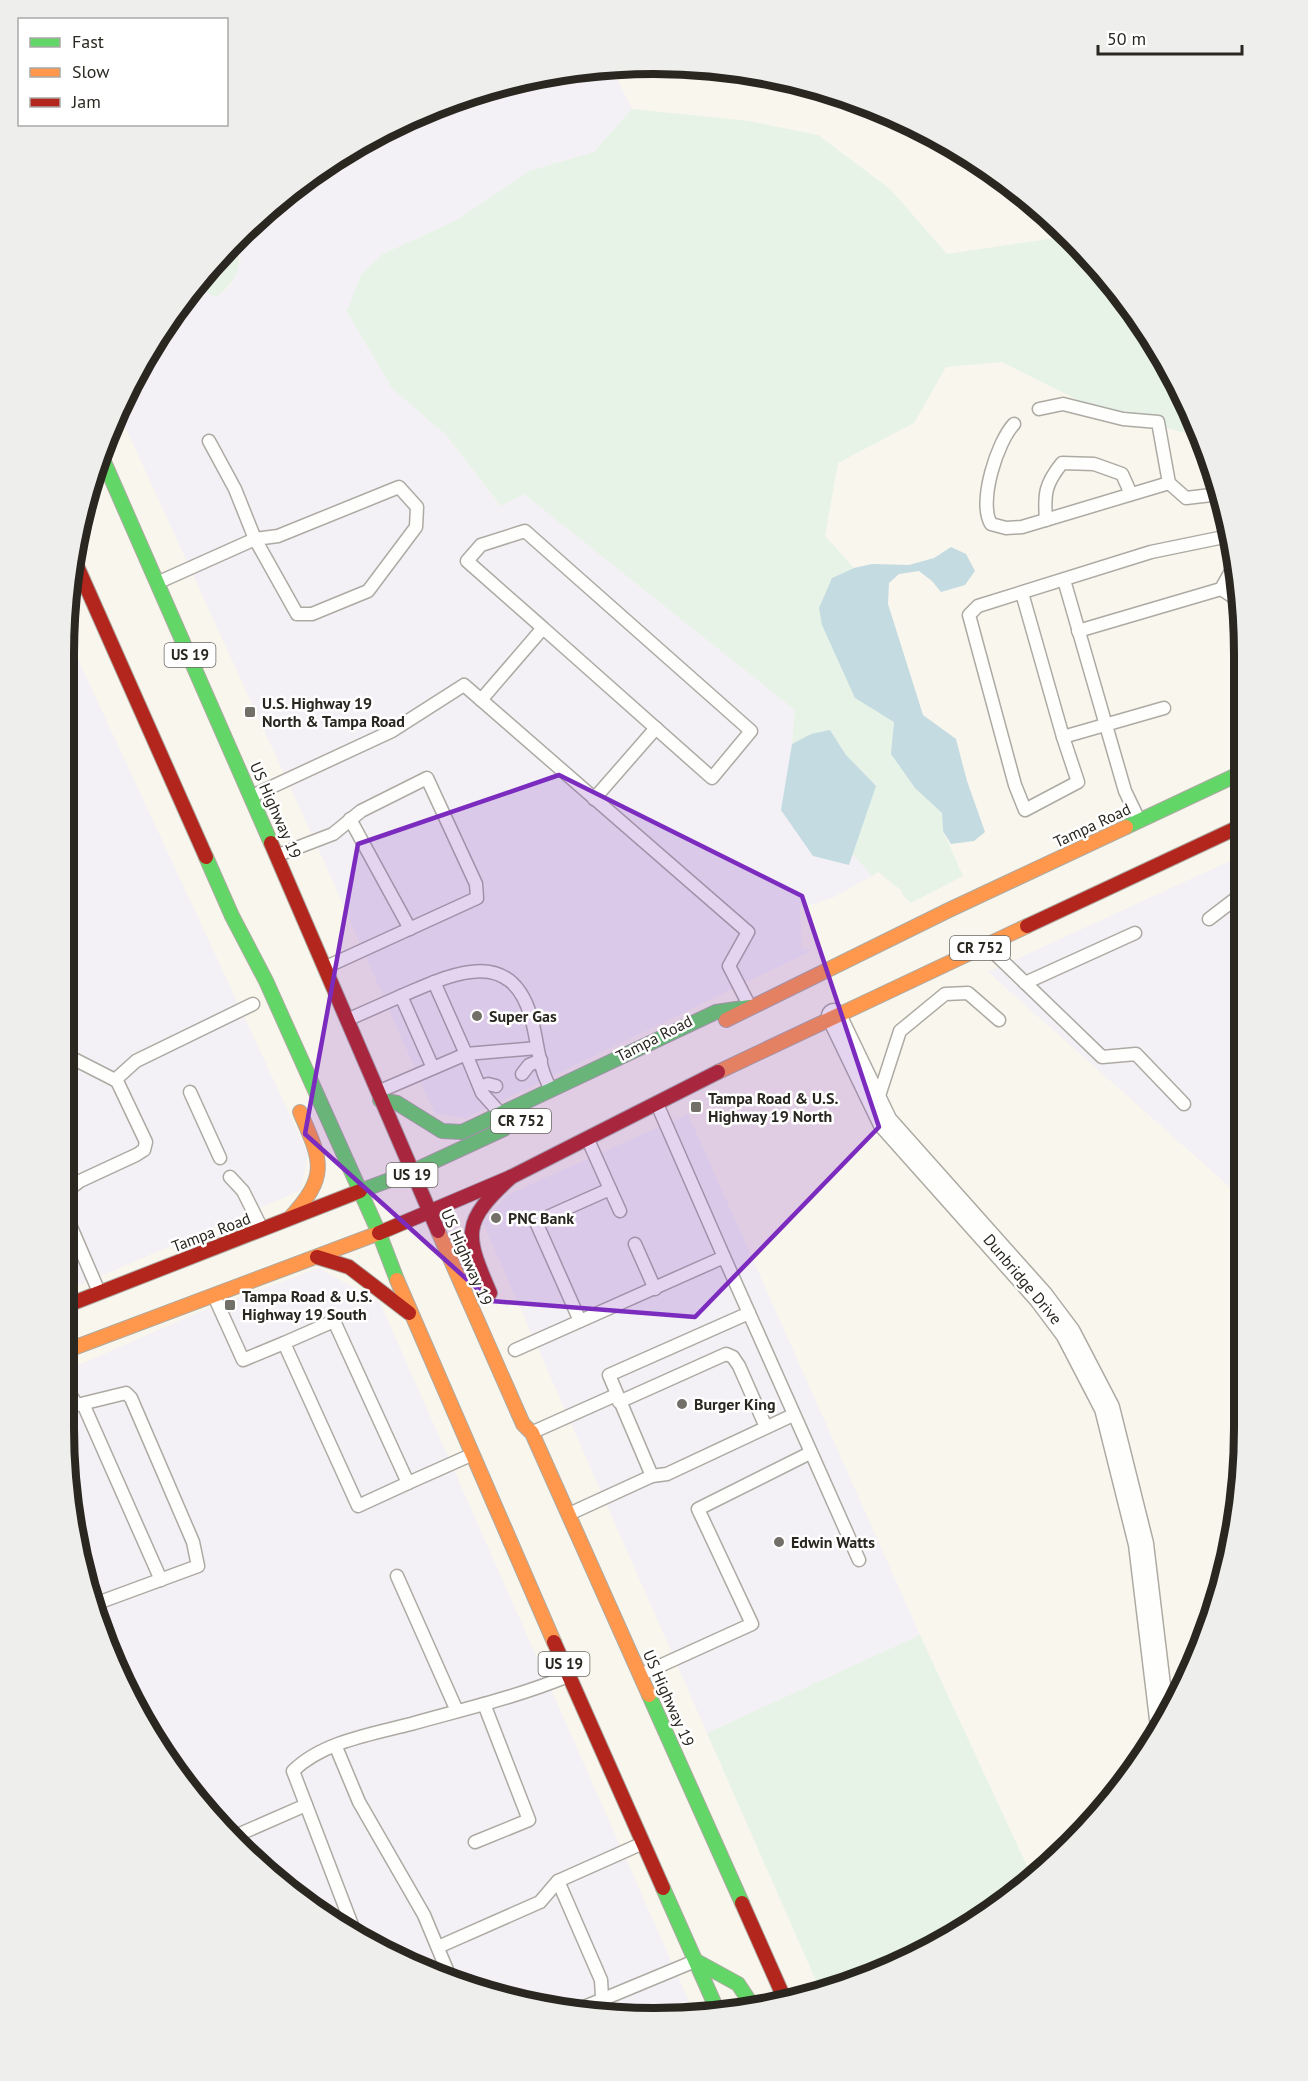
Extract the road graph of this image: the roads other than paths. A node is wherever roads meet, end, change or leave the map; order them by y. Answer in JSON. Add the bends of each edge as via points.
{"nodes":[{"id":1,"x":1039,"y":409,"type":"dead end"},
{"id":2,"x":1014,"y":424,"type":"dead end"},
{"id":3,"x":209,"y":441,"type":"dead end"},
{"id":4,"x":105,"y":464,"type":"edge"},
{"id":5,"x":1169,"y":483,"type":"junction"},
{"id":6,"x":1131,"y":494,"type":"junction"},
{"id":7,"x":1212,"y":495,"type":"edge"},
{"id":8,"x":1046,"y":520,"type":"junction"},
{"id":9,"x":255,"y":539,"type":"junction"},
{"id":10,"x":1223,"y":539,"type":"edge"},
{"id":11,"x":79,"y":571,"type":"edge"},
{"id":12,"x":1229,"y":574,"type":"edge"},
{"id":13,"x":1064,"y":580,"type":"junction"},
{"id":14,"x":158,"y":583,"type":"junction"},
{"id":15,"x":1221,"y":589,"type":"junction"},
{"id":16,"x":1022,"y":593,"type":"junction"},
{"id":17,"x":1231,"y":596,"type":"edge"},
{"id":18,"x":543,"y":628,"type":"junction"},
{"id":19,"x":1078,"y":631,"type":"junction"},
{"id":20,"x":481,"y":700,"type":"junction"},
{"id":21,"x":1164,"y":708,"type":"dead end"},
{"id":22,"x":1105,"y":724,"type":"junction"},
{"id":23,"x":656,"y":728,"type":"junction"},
{"id":24,"x":1063,"y":737,"type":"junction"},
{"id":25,"x":1234,"y":776,"type":"edge"},
{"id":26,"x":252,"y":796,"type":"junction"},
{"id":27,"x":594,"y":799,"type":"junction"},
{"id":28,"x":350,"y":819,"type":"junction"},
{"id":29,"x":1140,"y":821,"type":"junction"},
{"id":30,"x":1234,"y":829,"type":"edge"},
{"id":31,"x":278,"y":855,"type":"junction"},
{"id":32,"x":997,"y":888,"type":"junction"},
{"id":33,"x":1234,"y":899,"type":"edge"},
{"id":34,"x":232,"y":916,"type":"junction"},
{"id":35,"x":1209,"y":919,"type":"dead end"},
{"id":36,"x":956,"y":922,"type":"dead end"},
{"id":37,"x":410,"y":929,"type":"junction"},
{"id":38,"x":1135,"y":933,"type":"dead end"},
{"id":39,"x":986,"y":945,"type":"junction"},
{"id":40,"x":325,"y":968,"type":"junction"},
{"id":41,"x":243,"y":970,"type":"dead end"},
{"id":42,"x":434,"y":982,"type":"junction"},
{"id":43,"x":1025,"y":983,"type":"junction"},
{"id":44,"x":401,"y":996,"type":"junction"},
{"id":45,"x":252,"y":1003,"type":"dead end"},
{"id":46,"x":750,"y":1007,"type":"junction"},
{"id":47,"x":835,"y":1008,"type":"junction"},
{"id":48,"x":348,"y":1020,"type":"junction"},
{"id":49,"x":999,"y":1020,"type":"dead end"},
{"id":50,"x":682,"y":1044,"type":"dead end"},
{"id":51,"x":466,"y":1054,"type":"junction"},
{"id":52,"x":74,"y":1059,"type":"edge"},
{"id":53,"x":529,"y":1062,"type":"junction"},
{"id":54,"x":434,"y":1068,"type":"junction"},
{"id":55,"x":115,"y":1080,"type":"junction"},
{"id":56,"x":552,"y":1090,"type":"junction"},
{"id":57,"x":190,"y":1092,"type":"dead end"},
{"id":58,"x":378,"y":1096,"type":"junction"},
{"id":59,"x":294,"y":1099,"type":"dead end"},
{"id":60,"x":656,"y":1103,"type":"junction"},
{"id":61,"x":877,"y":1103,"type":"junction"},
{"id":62,"x":1184,"y":1104,"type":"dead end"},
{"id":63,"x":500,"y":1114,"type":"junction"},
{"id":64,"x":517,"y":1123,"type":"dead end"},
{"id":65,"x":588,"y":1140,"type":"junction"},
{"id":66,"x":220,"y":1158,"type":"dead end"},
{"id":67,"x":411,"y":1172,"type":"junction"},
{"id":68,"x":230,"y":1177,"type":"dead end"},
{"id":69,"x":511,"y":1177,"type":"junction"},
{"id":70,"x":74,"y":1186,"type":"edge"},
{"id":71,"x":610,"y":1189,"type":"junction"},
{"id":72,"x":360,"y":1191,"type":"junction"},
{"id":73,"x":620,"y":1211,"type":"dead end"},
{"id":74,"x":430,"y":1213,"type":"junction"},
{"id":75,"x":290,"y":1218,"type":"junction"},
{"id":76,"x":262,"y":1230,"type":"junction"},
{"id":77,"x":379,"y":1233,"type":"junction"},
{"id":78,"x":74,"y":1234,"type":"edge"},
{"id":79,"x":635,"y":1244,"type":"dead end"},
{"id":80,"x":317,"y":1257,"type":"junction"},
{"id":81,"x":724,"y":1257,"type":"junction"},
{"id":82,"x":655,"y":1289,"type":"junction"},
{"id":83,"x":99,"y":1293,"type":"junction"},
{"id":84,"x":213,"y":1295,"type":"junction"},
{"id":85,"x":74,"y":1303,"type":"edge"},
{"id":86,"x":496,"y":1307,"type":"dead end"},
{"id":87,"x":410,"y":1313,"type":"junction"},
{"id":88,"x":749,"y":1313,"type":"junction"},
{"id":89,"x":580,"y":1321,"type":"junction"},
{"id":90,"x":284,"y":1343,"type":"junction"},
{"id":91,"x":74,"y":1348,"type":"edge"},
{"id":92,"x":515,"y":1350,"type":"dead end"},
{"id":93,"x":618,"y":1398,"type":"junction"},
{"id":94,"x":74,"y":1400,"type":"edge"},
{"id":95,"x":84,"y":1406,"type":"junction"},
{"id":96,"x":543,"y":1415,"type":"dead end"},
{"id":97,"x":793,"y":1415,"type":"junction"},
{"id":98,"x":766,"y":1427,"type":"junction"},
{"id":99,"x":532,"y":1433,"type":"junction"},
{"id":100,"x":810,"y":1453,"type":"junction"},
{"id":101,"x":472,"y":1455,"type":"junction"},
{"id":102,"x":652,"y":1476,"type":"junction"},
{"id":103,"x":408,"y":1483,"type":"junction"},
{"id":104,"x":568,"y":1514,"type":"junction"},
{"id":105,"x":858,"y":1560,"type":"dead end"},
{"id":106,"x":397,"y":1576,"type":"dead end"},
{"id":107,"x":161,"y":1580,"type":"junction"},
{"id":108,"x":100,"y":1602,"type":"edge"},
{"id":109,"x":641,"y":1674,"type":"junction"},
{"id":110,"x":569,"y":1675,"type":"junction"},
{"id":111,"x":484,"y":1704,"type":"junction"},
{"id":112,"x":1161,"y":1710,"type":"edge"},
{"id":113,"x":458,"y":1711,"type":"junction"},
{"id":114,"x":336,"y":1747,"type":"junction"},
{"id":115,"x":306,"y":1805,"type":"junction"},
{"id":116,"x":241,"y":1834,"type":"edge"},
{"id":117,"x":475,"y":1842,"type":"dead end"},
{"id":118,"x":644,"y":1843,"type":"junction"},
{"id":119,"x":558,"y":1881,"type":"junction"},
{"id":120,"x":350,"y":1922,"type":"edge"},
{"id":121,"x":438,"y":1947,"type":"junction"},
{"id":122,"x":696,"y":1961,"type":"junction"},
{"id":123,"x":447,"y":1969,"type":"edge"},
{"id":124,"x":782,"y":1993,"type":"edge"},
{"id":125,"x":602,"y":1999,"type":"junction"},
{"id":126,"x":748,"y":2000,"type":"edge"},
{"id":127,"x":591,"y":2004,"type":"edge"},
{"id":128,"x":715,"y":2004,"type":"edge"},
{"id":129,"x":602,"y":2005,"type":"edge"}],
"edges":[{"from":1,"to":5,"type":"lane","via":[[1063,404],[1123,419],[1158,422]]},
{"from":2,"to":8,"type":"lane","via":[[994,464],[987,517],[991,524],[1006,528]]},
{"from":3,"to":9,"type":"lane","via":[[235,489]]},
{"from":4,"to":14,"type":"main road","name":"US Highway 19","number":"US 19"},
{"from":5,"to":6,"type":"lane"},
{"from":5,"to":7,"type":"lane","via":[[1186,498]]},
{"from":6,"to":8,"type":"lane"},
{"from":6,"to":8,"type":"lane","via":[[1122,474],[1094,464],[1062,463],[1049,478],[1044,498]]},
{"from":9,"to":9,"type":"lane","via":[[297,614],[312,614],[368,591],[416,527],[417,507],[399,487],[278,536]]},
{"from":9,"to":14,"type":"lane"},
{"from":10,"to":13,"type":"lane","via":[[1151,552]]},
{"from":11,"to":34,"type":"main road","number":"US 19"},
{"from":12,"to":15,"type":"lane"},
{"from":13,"to":16,"type":"lane"},
{"from":13,"to":19,"type":"lane"},
{"from":14,"to":26,"type":"main road","name":"US Highway 19","number":"US 19"},
{"from":15,"to":17,"type":"lane"},
{"from":15,"to":19,"type":"lane"},
{"from":16,"to":24,"type":"lane"},
{"from":16,"to":24,"type":"lane","via":[[978,606],[969,615],[1025,810],[1078,782]]},
{"from":18,"to":20,"type":"lane"},
{"from":18,"to":23,"type":"lane"},
{"from":18,"to":23,"type":"lane","via":[[467,561],[481,545],[525,531],[751,731],[712,778]]},
{"from":19,"to":22,"type":"lane"},
{"from":20,"to":26,"type":"lane","via":[[464,685],[392,731]]},
{"from":20,"to":27,"type":"lane"},
{"from":21,"to":22,"type":"lane"},
{"from":22,"to":24,"type":"lane"},
{"from":22,"to":29,"type":"lane","via":[[1125,791]]},
{"from":23,"to":27,"type":"lane"},
{"from":25,"to":29,"type":"main road","name":"Tampa Road","number":"CR 752"},
{"from":26,"to":31,"type":"main road","name":"US Highway 19","number":"US 19"},
{"from":27,"to":46,"type":"lane","via":[[748,932],[729,966]]},
{"from":28,"to":31,"type":"lane","via":[[333,834]]},
{"from":28,"to":37,"type":"lane"},
{"from":28,"to":37,"type":"lane","via":[[428,778],[476,884],[477,898]]},
{"from":29,"to":32,"type":"main road","name":"Tampa Road","number":"CR 752"},
{"from":30,"to":39,"type":"main road","number":"CR 752"},
{"from":31,"to":40,"type":"main road","name":"US Highway 19","number":"US 19"},
{"from":32,"to":36,"type":"main road"},
{"from":32,"to":46,"type":"main road","name":"Tampa Road","number":"CR 752"},
{"from":33,"to":35,"type":"lane"},
{"from":34,"to":41,"type":"main road"},
{"from":34,"to":72,"type":"main road","number":"US 19","via":[[266,981]]},
{"from":37,"to":40,"type":"lane"},
{"from":38,"to":43,"type":"lane"},
{"from":39,"to":43,"type":"lane"},
{"from":39,"to":47,"type":"main road","number":"CR 752"},
{"from":40,"to":48,"type":"main road","name":"US Highway 19","number":"US 19"},
{"from":42,"to":44,"type":"lane"},
{"from":42,"to":51,"type":"lane","via":[[447,1019]]},
{"from":42,"to":53,"type":"lane","via":[[472,970],[487,970],[512,982],[522,994],[531,1017]]},
{"from":43,"to":62,"type":"lane","via":[[1102,1057],[1136,1054]]},
{"from":44,"to":48,"type":"lane"},
{"from":44,"to":54,"type":"lane","via":[[420,1030]]},
{"from":45,"to":55,"type":"lane","via":[[136,1061]]},
{"from":46,"to":50,"type":"main road","name":"Tampa Road","number":"CR 752"},
{"from":46,"to":56,"type":"main road","via":[[716,1012]]},
{"from":47,"to":60,"type":"main road","number":"CR 752"},
{"from":47,"to":61,"type":"street","name":"Dunbridge Drive"},
{"from":48,"to":58,"type":"main road","name":"US Highway 19","number":"US 19"},
{"from":49,"to":61,"type":"lane","via":[[968,993],[945,994],[900,1031]]},
{"from":51,"to":53,"type":"lane"},
{"from":51,"to":54,"type":"lane"},
{"from":51,"to":63,"type":"lane","via":[[489,1083]]},
{"from":52,"to":55,"type":"lane"},
{"from":53,"to":56,"type":"lane"},
{"from":54,"to":58,"type":"lane"},
{"from":55,"to":70,"type":"lane","via":[[146,1142],[144,1150]]},
{"from":56,"to":63,"type":"main road"},
{"from":57,"to":66,"type":"lane"},
{"from":58,"to":63,"type":"main road","via":[[442,1131],[462,1132]]},
{"from":58,"to":67,"type":"main road","name":"US Highway 19","number":"US 19"},
{"from":59,"to":75,"type":"main road","via":[[321,1163],[318,1182],[308,1200]]},
{"from":60,"to":65,"type":"main road","number":"CR 752"},
{"from":60,"to":81,"type":"lane"},
{"from":61,"to":112,"type":"street","name":"Dunbridge Drive","via":[[885,1122],[1041,1297],[1068,1333],[1107,1408],[1141,1544]]},
{"from":64,"to":67,"type":"main road","name":"Tampa Road","number":"CR 752"},
{"from":65,"to":69,"type":"main road","number":"CR 752"},
{"from":65,"to":71,"type":"lane"},
{"from":67,"to":72,"type":"main road","name":"Tampa Road","number":"CR 752"},
{"from":67,"to":74,"type":"main road","name":"US Highway 19","number":"US 19"},
{"from":68,"to":76,"type":"lane","via":[[243,1191]]},
{"from":69,"to":74,"type":"main road","number":"CR 752"},
{"from":69,"to":86,"type":"main road","via":[[485,1200],[471,1221],[469,1241]]},
{"from":71,"to":73,"type":"lane"},
{"from":71,"to":89,"type":"lane","via":[[536,1222]]},
{"from":72,"to":75,"type":"main road","name":"Tampa Road","number":"CR 752"},
{"from":72,"to":77,"type":"main road","number":"US 19"},
{"from":74,"to":77,"type":"main road","number":"CR 752"},
{"from":74,"to":99,"type":"main road","name":"US Highway 19","number":"US 19","via":[[523,1424]]},
{"from":75,"to":76,"type":"main road","name":"Tampa Road","number":"CR 752"},
{"from":76,"to":83,"type":"main road","name":"Tampa Road","number":"CR 752"},
{"from":77,"to":80,"type":"main road","number":"CR 752"},
{"from":77,"to":87,"type":"main road","number":"US 19"},
{"from":78,"to":83,"type":"lane"},
{"from":79,"to":82,"type":"lane"},
{"from":80,"to":84,"type":"main road","number":"CR 752"},
{"from":80,"to":87,"type":"main road","via":[[349,1267]]},
{"from":81,"to":82,"type":"lane"},
{"from":81,"to":88,"type":"lane"},
{"from":82,"to":89,"type":"lane"},
{"from":83,"to":85,"type":"main road","name":"Tampa Road","number":"CR 752"},
{"from":84,"to":90,"type":"lane","via":[[243,1360]]},
{"from":84,"to":91,"type":"main road","number":"CR 752"},
{"from":87,"to":101,"type":"main road","number":"US 19"},
{"from":88,"to":93,"type":"lane","via":[[609,1375]]},
{"from":88,"to":97,"type":"lane"},
{"from":89,"to":92,"type":"lane"},
{"from":90,"to":103,"type":"lane","via":[[334,1321]]},
{"from":90,"to":103,"type":"lane","via":[[358,1506]]},
{"from":93,"to":98,"type":"lane","via":[[726,1354],[739,1366]]},
{"from":93,"to":99,"type":"lane"},
{"from":93,"to":102,"type":"lane"},
{"from":94,"to":95,"type":"lane"},
{"from":95,"to":107,"type":"lane"},
{"from":95,"to":107,"type":"lane","via":[[126,1393],[131,1398],[193,1542],[198,1566]]},
{"from":96,"to":99,"type":"main road"},
{"from":97,"to":98,"type":"lane"},
{"from":97,"to":100,"type":"lane"},
{"from":98,"to":102,"type":"lane","via":[[667,1474]]},
{"from":99,"to":104,"type":"main road","name":"US Highway 19","number":"US 19"},
{"from":100,"to":105,"type":"lane"},
{"from":100,"to":109,"type":"lane","via":[[698,1509],[752,1624]]},
{"from":101,"to":103,"type":"lane"},
{"from":101,"to":110,"type":"main road","number":"US 19"},
{"from":102,"to":104,"type":"lane"},
{"from":104,"to":109,"type":"main road","name":"US Highway 19","number":"US 19"},
{"from":106,"to":113,"type":"lane"},
{"from":107,"to":108,"type":"lane"},
{"from":109,"to":124,"type":"main road","name":"US Highway 19","number":"US 19"},
{"from":110,"to":111,"type":"lane"},
{"from":110,"to":118,"type":"main road","number":"US 19"},
{"from":111,"to":113,"type":"lane"},
{"from":111,"to":117,"type":"lane","via":[[529,1820]]},
{"from":113,"to":114,"type":"lane"},
{"from":114,"to":115,"type":"lane","via":[[307,1757],[293,1770]]},
{"from":114,"to":121,"type":"lane","via":[[359,1802],[424,1915]]},
{"from":115,"to":116,"type":"lane"},
{"from":115,"to":120,"type":"lane"},
{"from":118,"to":119,"type":"lane"},
{"from":118,"to":122,"type":"main road","number":"US 19"},
{"from":119,"to":121,"type":"lane","via":[[540,1902]]},
{"from":119,"to":125,"type":"lane","via":[[602,1980]]},
{"from":121,"to":123,"type":"lane"},
{"from":122,"to":125,"type":"lane"},
{"from":122,"to":126,"type":"main road","via":[[738,1984]]},
{"from":122,"to":128,"type":"main road","number":"US 19"},
{"from":125,"to":127,"type":"lane"},
{"from":125,"to":129,"type":"lane"}]}
